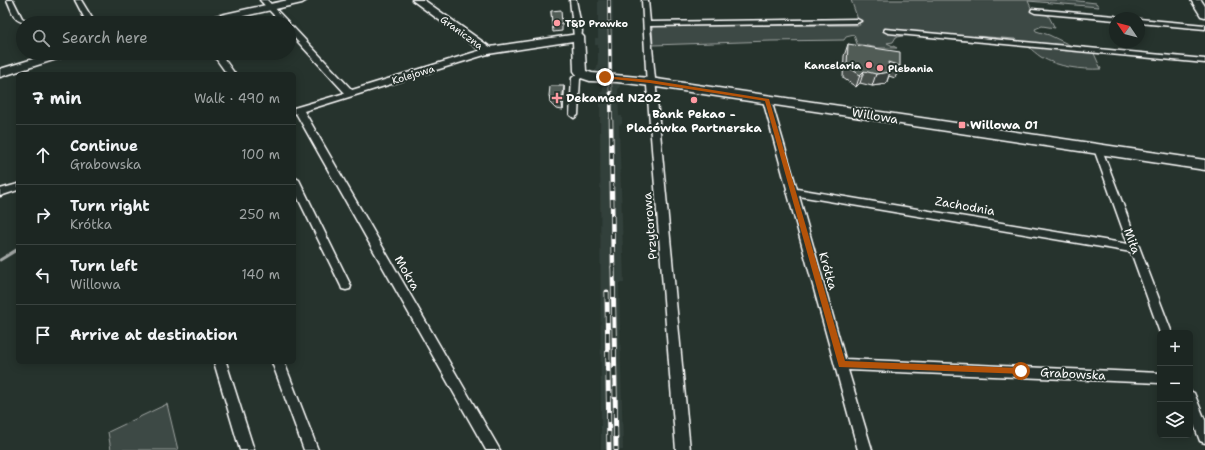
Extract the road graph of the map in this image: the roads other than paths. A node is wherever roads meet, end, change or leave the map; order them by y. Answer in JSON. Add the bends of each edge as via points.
{"nodes":[{"id":1,"x":10,"y":0,"type":"edge"},
{"id":2,"x":78,"y":0,"type":"edge"},
{"id":3,"x":302,"y":0,"type":"edge"},
{"id":4,"x":417,"y":0,"type":"edge"},
{"id":5,"x":573,"y":0,"type":"edge"},
{"id":6,"x":645,"y":0,"type":"edge"},
{"id":7,"x":1196,"y":0,"type":"edge"},
{"id":8,"x":267,"y":4,"type":"edge"},
{"id":9,"x":1035,"y":11,"type":"dead end"},
{"id":10,"x":1205,"y":14,"type":"edge"},
{"id":11,"x":18,"y":16,"type":"edge"},
{"id":12,"x":87,"y":16,"type":"edge"},
{"id":13,"x":223,"y":16,"type":"edge"},
{"id":14,"x":278,"y":16,"type":"edge"},
{"id":15,"x":1109,"y":17,"type":"edge"},
{"id":16,"x":857,"y":21,"type":"dead end"},
{"id":17,"x":1145,"y":21,"type":"edge"},
{"id":18,"x":647,"y":24,"type":"junction"},
{"id":19,"x":1205,"y":26,"type":"edge"},
{"id":20,"x":888,"y":31,"type":"dead end"},
{"id":21,"x":296,"y":35,"type":"edge"},
{"id":22,"x":578,"y":41,"type":"junction"},
{"id":23,"x":488,"y":51,"type":"junction"},
{"id":24,"x":35,"y":60,"type":"edge"},
{"id":25,"x":221,"y":60,"type":"edge"},
{"id":26,"x":1205,"y":61,"type":"edge"},
{"id":27,"x":230,"y":72,"type":"edge"},
{"id":28,"x":0,"y":73,"type":"edge"},
{"id":29,"x":582,"y":74,"type":"junction"},
{"id":30,"x":650,"y":82,"type":"junction"},
{"id":31,"x":350,"y":93,"type":"junction"},
{"id":32,"x":767,"y":100,"type":"junction"},
{"id":33,"x":297,"y":110,"type":"edge"},
{"id":34,"x":574,"y":115,"type":"dead end"},
{"id":35,"x":1098,"y":149,"type":"junction"},
{"id":36,"x":1205,"y":165,"type":"edge"},
{"id":37,"x":296,"y":184,"type":"edge"},
{"id":38,"x":16,"y":188,"type":"edge"},
{"id":39,"x":791,"y":190,"type":"junction"},
{"id":40,"x":0,"y":193,"type":"edge"},
{"id":41,"x":1135,"y":248,"type":"junction"},
{"id":42,"x":346,"y":286,"type":"dead end"},
{"id":43,"x":1165,"y":330,"type":"edge"},
{"id":44,"x":221,"y":364,"type":"edge"},
{"id":45,"x":279,"y":364,"type":"edge"},
{"id":46,"x":842,"y":364,"type":"junction"},
{"id":47,"x":1157,"y":378,"type":"edge"},
{"id":48,"x":1192,"y":402,"type":"edge"},
{"id":49,"x":1205,"y":437,"type":"edge"},
{"id":50,"x":247,"y":450,"type":"edge"},
{"id":51,"x":311,"y":450,"type":"edge"},
{"id":52,"x":493,"y":450,"type":"edge"},
{"id":53,"x":683,"y":450,"type":"edge"},
{"id":54,"x":865,"y":450,"type":"edge"}],
"edges":[{"from":1,"to":11,"type":"street"},
{"from":2,"to":12,"type":"street"},
{"from":3,"to":8,"type":"street"},
{"from":4,"to":23,"type":"street","name":"Graniczna"},
{"from":5,"to":22,"type":"street"},
{"from":6,"to":18,"type":"street","name":"Przytorowa"},
{"from":7,"to":10,"type":"street"},
{"from":8,"to":13,"type":"street"},
{"from":8,"to":14,"type":"street"},
{"from":9,"to":15,"type":"street"},
{"from":16,"to":18,"type":"street"},
{"from":17,"to":19,"type":"street"},
{"from":18,"to":30,"type":"street","name":"Przytorowa"},
{"from":20,"to":26,"type":"street"},
{"from":21,"to":31,"type":"street"},
{"from":22,"to":23,"type":"street","name":"Kolejowa"},
{"from":22,"to":29,"type":"street","via":[[579,69]]},
{"from":23,"to":31,"type":"street","name":"Kolejowa"},
{"from":24,"to":28,"type":"street"},
{"from":25,"to":27,"type":"street"},
{"from":29,"to":30,"type":"street","name":"Willowa","via":[[590,77]]},
{"from":29,"to":34,"type":"street","via":[[576,78]]},
{"from":30,"to":32,"type":"street","name":"Willowa"},
{"from":30,"to":53,"type":"street","name":"Przytorowa"},
{"from":31,"to":33,"type":"street","name":"Kolejowa"},
{"from":32,"to":35,"type":"street","name":"Willowa"},
{"from":32,"to":39,"type":"street","name":"Krótka"},
{"from":33,"to":52,"type":"street","name":"Mokra"},
{"from":35,"to":36,"type":"street","name":"Willowa"},
{"from":35,"to":41,"type":"street","name":"Miła"},
{"from":37,"to":42,"type":"street"},
{"from":38,"to":40,"type":"street"},
{"from":39,"to":41,"type":"street","name":"Zachodnia"},
{"from":39,"to":46,"type":"street","name":"Krótka"},
{"from":41,"to":43,"type":"street","name":"Miła"},
{"from":44,"to":50,"type":"street"},
{"from":45,"to":51,"type":"street"},
{"from":46,"to":47,"type":"street","name":"Grabowska"},
{"from":46,"to":54,"type":"street","name":"Krótka"},
{"from":48,"to":49,"type":"street"}]}
